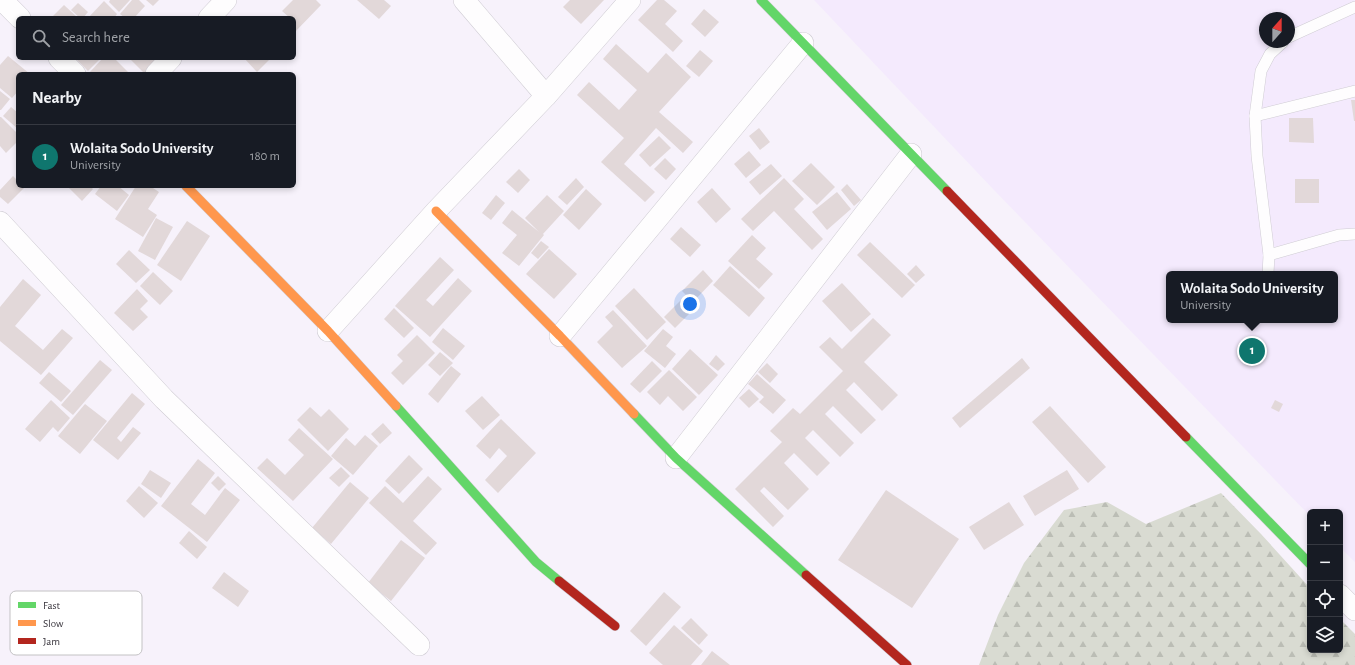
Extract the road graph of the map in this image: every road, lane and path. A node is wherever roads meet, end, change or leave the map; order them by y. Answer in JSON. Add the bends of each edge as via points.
{"nodes":[{"id":1,"x":226,"y":0,"type":"edge"},
{"id":2,"x":464,"y":0,"type":"edge"},
{"id":3,"x":630,"y":0,"type":"edge"},
{"id":4,"x":761,"y":0,"type":"edge"},
{"id":5,"x":1,"y":1,"type":"edge"},
{"id":6,"x":1355,"y":7,"type":"edge"},
{"id":7,"x":18,"y":16,"type":"edge"},
{"id":8,"x":211,"y":16,"type":"edge"},
{"id":9,"x":1295,"y":34,"type":"edge"},
{"id":10,"x":803,"y":43,"type":"junction"},
{"id":11,"x":1276,"y":48,"type":"edge"},
{"id":12,"x":61,"y":60,"type":"edge"},
{"id":13,"x":169,"y":60,"type":"edge"},
{"id":14,"x":73,"y":72,"type":"edge"},
{"id":15,"x":158,"y":72,"type":"edge"},
{"id":16,"x":1355,"y":91,"type":"edge"},
{"id":17,"x":546,"y":96,"type":"junction"},
{"id":18,"x":1255,"y":116,"type":"junction"},
{"id":19,"x":911,"y":154,"type":"junction"},
{"id":20,"x":188,"y":188,"type":"edge"},
{"id":21,"x":436,"y":211,"type":"junction"},
{"id":22,"x":0,"y":222,"type":"edge"},
{"id":23,"x":1355,"y":234,"type":"edge"},
{"id":24,"x":1269,"y":255,"type":"junction"},
{"id":25,"x":1268,"y":271,"type":"edge"},
{"id":26,"x":328,"y":331,"type":"junction"},
{"id":27,"x":560,"y":336,"type":"junction"},
{"id":28,"x":676,"y":458,"type":"junction"},
{"id":29,"x":1307,"y":561,"type":"edge"},
{"id":30,"x":1343,"y":598,"type":"edge"},
{"id":31,"x":1355,"y":610,"type":"edge"},
{"id":32,"x":615,"y":626,"type":"dead end"},
{"id":33,"x":419,"y":645,"type":"dead end"},
{"id":34,"x":907,"y":665,"type":"edge"}],
"edges":[{"from":1,"to":8,"type":"street"},
{"from":2,"to":17,"type":"street"},
{"from":3,"to":17,"type":"street"},
{"from":4,"to":10,"type":"street"},
{"from":5,"to":7,"type":"street"},
{"from":6,"to":9,"type":"lane"},
{"from":10,"to":19,"type":"street"},
{"from":10,"to":27,"type":"street"},
{"from":11,"to":18,"type":"lane","via":[[1270,54],[1261,71]]},
{"from":12,"to":14,"type":"street"},
{"from":13,"to":15,"type":"street"},
{"from":16,"to":18,"type":"lane"},
{"from":17,"to":21,"type":"street"},
{"from":18,"to":24,"type":"lane","via":[[1257,156]]},
{"from":19,"to":28,"type":"street"},
{"from":19,"to":29,"type":"street"},
{"from":20,"to":26,"type":"street"},
{"from":21,"to":26,"type":"street"},
{"from":21,"to":27,"type":"street"},
{"from":22,"to":33,"type":"street","via":[[164,399]]},
{"from":23,"to":24,"type":"lane","via":[[1339,235]]},
{"from":24,"to":25,"type":"lane"},
{"from":26,"to":32,"type":"street","via":[[536,562]]},
{"from":27,"to":28,"type":"street"},
{"from":28,"to":34,"type":"street"},
{"from":30,"to":31,"type":"street"}]}
